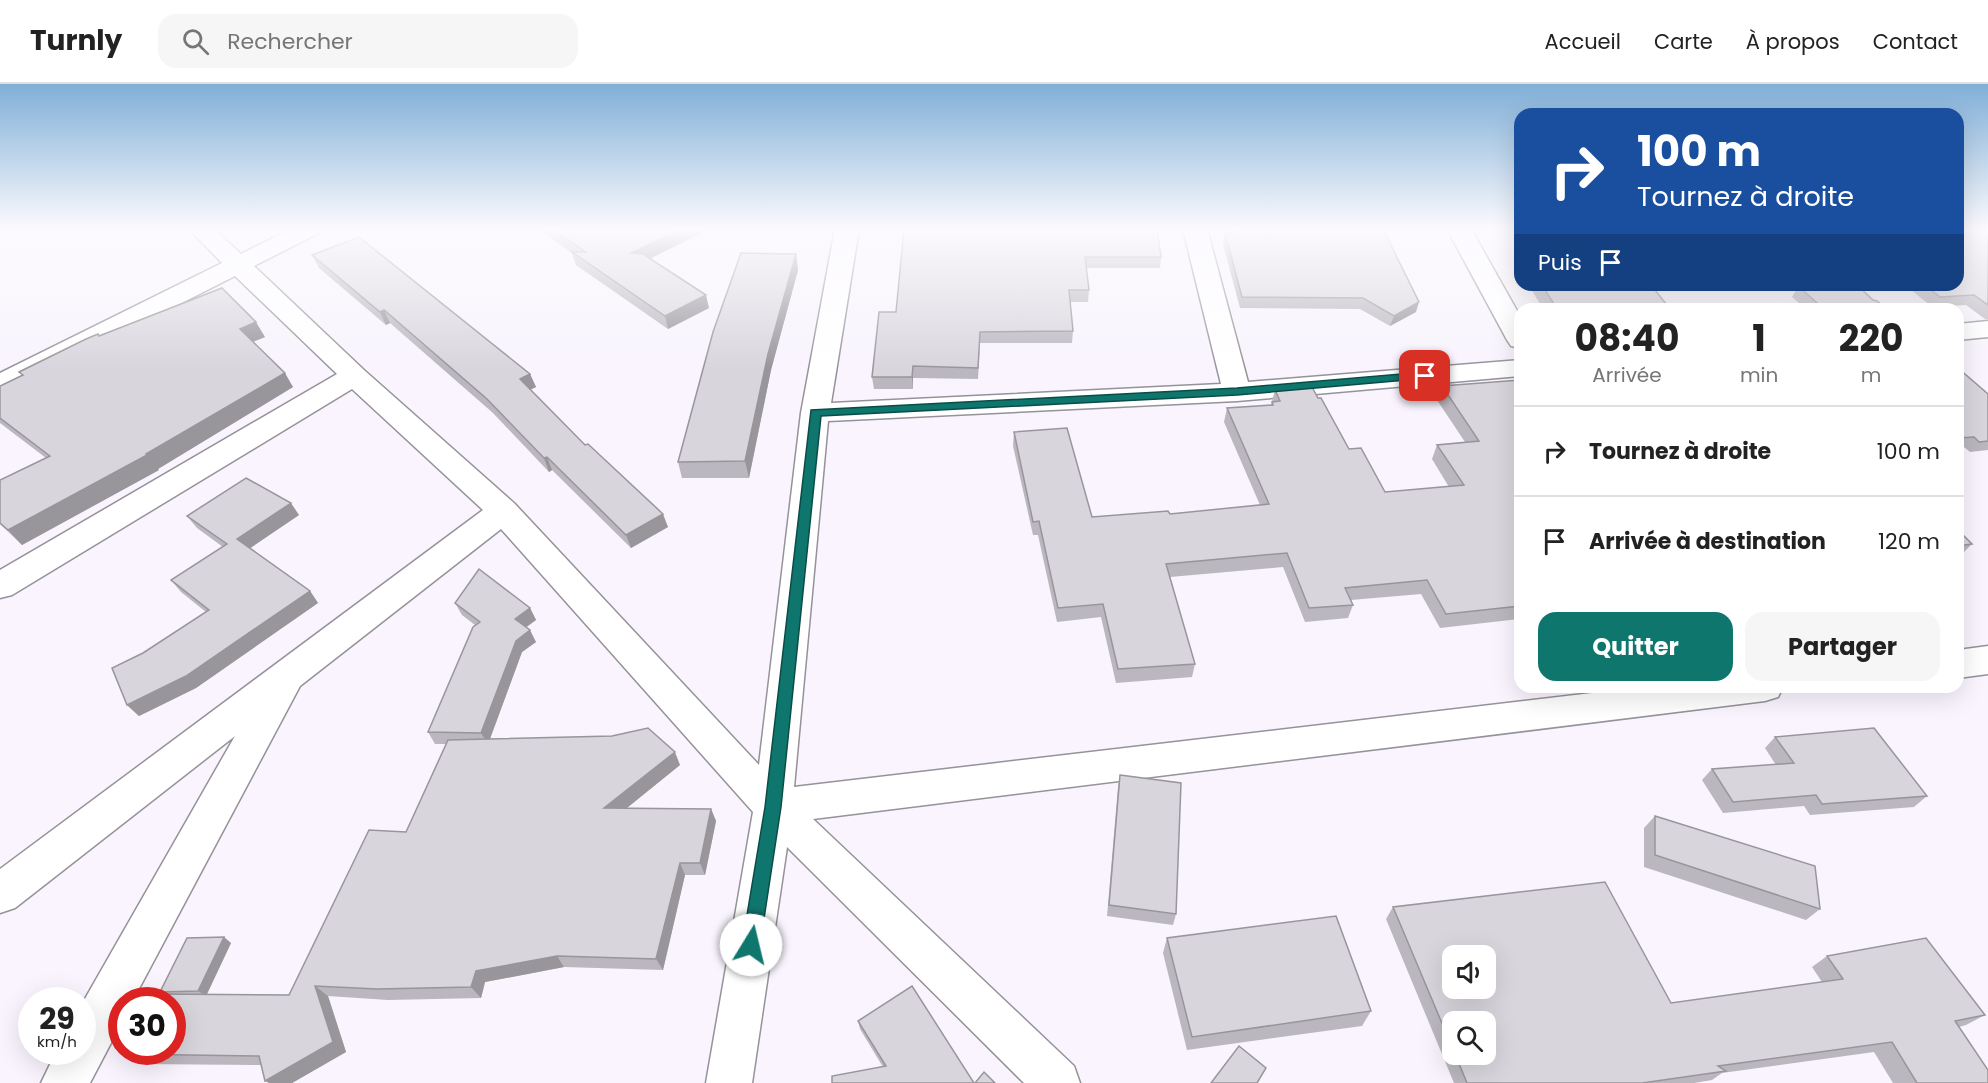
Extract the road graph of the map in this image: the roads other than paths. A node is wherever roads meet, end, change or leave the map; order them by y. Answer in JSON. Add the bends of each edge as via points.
{"nodes":[{"id":1,"x":217,"y":276,"type":"edge"},
{"id":2,"x":249,"y":276,"type":"edge"},
{"id":3,"x":839,"y":276,"type":"edge"},
{"id":4,"x":1208,"y":276,"type":"edge"},
{"id":5,"x":1485,"y":276,"type":"edge"},
{"id":6,"x":1514,"y":329,"type":"edge"},
{"id":7,"x":1988,"y":329,"type":"edge"},
{"id":8,"x":1964,"y":331,"type":"edge"},
{"id":9,"x":1514,"y":369,"type":"edge"},
{"id":10,"x":354,"y":376,"type":"junction"},
{"id":11,"x":0,"y":384,"type":"edge"},
{"id":12,"x":1237,"y":392,"type":"junction"},
{"id":13,"x":815,"y":413,"type":"junction"},
{"id":14,"x":503,"y":511,"type":"junction"},
{"id":15,"x":0,"y":586,"type":"edge"},
{"id":16,"x":1988,"y":660,"type":"edge"},
{"id":17,"x":1964,"y":663,"type":"edge"},
{"id":18,"x":288,"y":675,"type":"junction"},
{"id":19,"x":1715,"y":693,"type":"edge"},
{"id":20,"x":773,"y":807,"type":"junction"},
{"id":21,"x":0,"y":894,"type":"edge"},
{"id":22,"x":96,"y":1025,"type":"edge"},
{"id":23,"x":74,"y":1065,"type":"edge"},
{"id":24,"x":64,"y":1083,"type":"edge"},
{"id":25,"x":729,"y":1083,"type":"edge"},
{"id":26,"x":1058,"y":1083,"type":"edge"}],
"edges":[{"from":1,"to":11,"type":"street"},
{"from":2,"to":10,"type":"street"},
{"from":3,"to":13,"type":"street"},
{"from":4,"to":12,"type":"street"},
{"from":5,"to":6,"type":"street"},
{"from":7,"to":8,"type":"street"},
{"from":9,"to":12,"type":"street"},
{"from":10,"to":14,"type":"street"},
{"from":10,"to":15,"type":"street"},
{"from":12,"to":13,"type":"street"},
{"from":13,"to":20,"type":"street"},
{"from":14,"to":18,"type":"street"},
{"from":14,"to":20,"type":"street"},
{"from":16,"to":17,"type":"street"},
{"from":18,"to":21,"type":"street"},
{"from":18,"to":22,"type":"street"},
{"from":19,"to":20,"type":"street"},
{"from":20,"to":25,"type":"street"},
{"from":20,"to":26,"type":"street"},
{"from":23,"to":24,"type":"street"}]}
